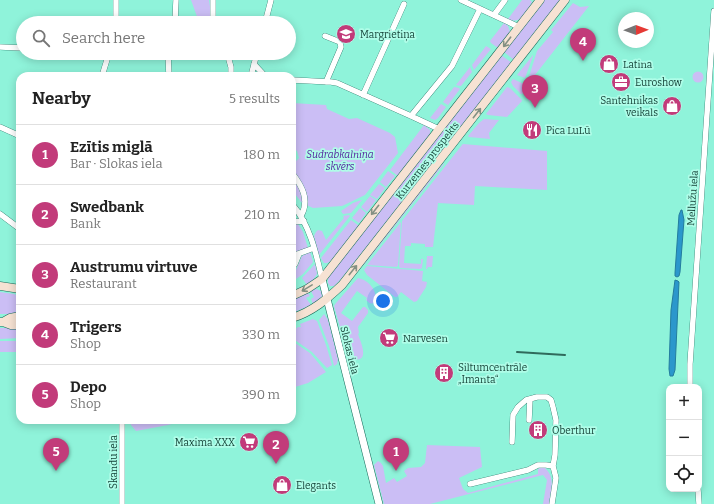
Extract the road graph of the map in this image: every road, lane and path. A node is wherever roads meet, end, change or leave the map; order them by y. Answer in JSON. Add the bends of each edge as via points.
{"nodes":[{"id":1,"x":116,"y":0,"type":"edge"},
{"id":2,"x":176,"y":0,"type":"edge"},
{"id":3,"x":213,"y":0,"type":"edge"},
{"id":4,"x":271,"y":0,"type":"edge"},
{"id":5,"x":461,"y":0,"type":"edge"},
{"id":6,"x":505,"y":0,"type":"edge"},
{"id":7,"x":540,"y":0,"type":"edge"},
{"id":8,"x":565,"y":0,"type":"edge"},
{"id":9,"x":404,"y":4,"type":"dead end"},
{"id":10,"x":480,"y":9,"type":"junction"},
{"id":11,"x":714,"y":11,"type":"edge"},
{"id":12,"x":494,"y":15,"type":"junction"},
{"id":13,"x":116,"y":16,"type":"edge"},
{"id":14,"x":175,"y":16,"type":"edge"},
{"id":15,"x":213,"y":16,"type":"edge"},
{"id":16,"x":267,"y":16,"type":"edge"},
{"id":17,"x":519,"y":27,"type":"junction"},
{"id":18,"x":325,"y":36,"type":"dead end"},
{"id":19,"x":0,"y":47,"type":"edge"},
{"id":20,"x":16,"y":48,"type":"edge"},
{"id":21,"x":107,"y":60,"type":"edge"},
{"id":22,"x":168,"y":60,"type":"edge"},
{"id":23,"x":229,"y":60,"type":"edge"},
{"id":24,"x":255,"y":60,"type":"edge"},
{"id":25,"x":254,"y":64,"type":"junction"},
{"id":26,"x":103,"y":72,"type":"edge"},
{"id":27,"x":168,"y":72,"type":"edge"},
{"id":28,"x":231,"y":72,"type":"edge"},
{"id":29,"x":252,"y":72,"type":"edge"},
{"id":30,"x":261,"y":72,"type":"edge"},
{"id":31,"x":296,"y":80,"type":"edge"},
{"id":32,"x":326,"y":82,"type":"junction"},
{"id":33,"x":363,"y":95,"type":"junction"},
{"id":34,"x":411,"y":116,"type":"junction"},
{"id":35,"x":0,"y":127,"type":"edge"},
{"id":36,"x":439,"y":130,"type":"junction"},
{"id":37,"x":16,"y":134,"type":"edge"},
{"id":38,"x":296,"y":178,"type":"edge"},
{"id":39,"x":0,"y":214,"type":"edge"},
{"id":40,"x":299,"y":215,"type":"edge"},
{"id":41,"x":16,"y":226,"type":"edge"},
{"id":42,"x":314,"y":248,"type":"junction"},
{"id":43,"x":299,"y":254,"type":"junction"},
{"id":44,"x":296,"y":255,"type":"edge"},
{"id":45,"x":296,"y":262,"type":"edge"},
{"id":46,"x":322,"y":279,"type":"junction"},
{"id":47,"x":0,"y":286,"type":"edge"},
{"id":48,"x":16,"y":289,"type":"edge"},
{"id":49,"x":296,"y":294,"type":"edge"},
{"id":50,"x":327,"y":299,"type":"junction"},
{"id":51,"x":296,"y":316,"type":"edge"},
{"id":52,"x":16,"y":317,"type":"edge"},
{"id":53,"x":2,"y":322,"type":"edge"},
{"id":54,"x":16,"y":324,"type":"edge"},
{"id":55,"x":690,"y":384,"type":"edge"},
{"id":56,"x":530,"y":399,"type":"junction"},
{"id":57,"x":529,"y":420,"type":"dead end"},
{"id":58,"x":122,"y":424,"type":"edge"},
{"id":59,"x":512,"y":442,"type":"dead end"},
{"id":60,"x":553,"y":466,"type":"junction"},
{"id":61,"x":470,"y":484,"type":"dead end"},
{"id":62,"x":698,"y":492,"type":"edge"},
{"id":63,"x":122,"y":504,"type":"edge"},
{"id":64,"x":379,"y":504,"type":"edge"},
{"id":65,"x":552,"y":504,"type":"edge"},
{"id":66,"x":699,"y":504,"type":"edge"}],
"edges":[{"from":1,"to":13,"type":"street"},
{"from":2,"to":14,"type":"street"},
{"from":3,"to":15,"type":"street"},
{"from":4,"to":16,"type":"street"},
{"from":5,"to":10,"type":"street"},
{"from":6,"to":12,"type":"street"},
{"from":7,"to":17,"type":"main road","name":"Kurzemes prospekts"},
{"from":50,"to":8,"type":"main road","name":"Kurzemes prospekts","one_way":true,"via":[[355,269]]},
{"from":9,"to":33,"type":"street"},
{"from":10,"to":12,"type":"street"},
{"from":10,"to":34,"type":"street","via":[[452,66]]},
{"from":11,"to":55,"type":"street","name":"Mellužu iela"},
{"from":12,"to":17,"type":"street"},
{"from":17,"to":36,"type":"main road","name":"Kurzemes prospekts","one_way":true},
{"from":18,"to":32,"type":"street","via":[[340,42],[341,47]]},
{"from":19,"to":20,"type":"street"},
{"from":21,"to":26,"type":"street"},
{"from":22,"to":27,"type":"street"},
{"from":23,"to":28,"type":"street"},
{"from":24,"to":25,"type":"street"},
{"from":25,"to":29,"type":"street"},
{"from":25,"to":30,"type":"street"},
{"from":31,"to":32,"type":"street"},
{"from":32,"to":33,"type":"street","via":[[336,83]]},
{"from":33,"to":34,"type":"street"},
{"from":34,"to":36,"type":"street"},
{"from":35,"to":37,"type":"street"},
{"from":36,"to":46,"type":"main road","name":"Kurzemes prospekts","one_way":true},
{"from":38,"to":40,"type":"street","via":[[304,196],[304,209]]},
{"from":39,"to":41,"type":"street"},
{"from":40,"to":42,"type":"street","name":"Slokas iela","via":[[309,232]]},
{"from":42,"to":43,"type":"street"},
{"from":42,"to":46,"type":"street","name":"Slokas iela"},
{"from":43,"to":44,"type":"street"},
{"from":43,"to":45,"type":"street"},
{"from":46,"to":49,"type":"main road","name":"Kurzemes prospekts","one_way":true},
{"from":46,"to":50,"type":"street","name":"Slokas iela"},
{"from":47,"to":48,"type":"main road"},
{"from":50,"to":51,"type":"main road","name":"Kurzemes prospekts"},
{"from":50,"to":64,"type":"street","name":"Slokas iela"},
{"from":52,"to":53,"type":"main road"},
{"from":53,"to":54,"type":"main road"},
{"from":56,"to":57,"type":"street"},
{"from":56,"to":59,"type":"street","via":[[518,407],[513,415]]},
{"from":56,"to":60,"type":"street","via":[[546,397],[551,400],[554,407],[556,420]]},
{"from":58,"to":63,"type":"street","name":"Skandu iela"},
{"from":60,"to":61,"type":"street","via":[[538,465],[528,470]]},
{"from":60,"to":65,"type":"street","via":[[556,478]]},
{"from":62,"to":66,"type":"street"}]}
